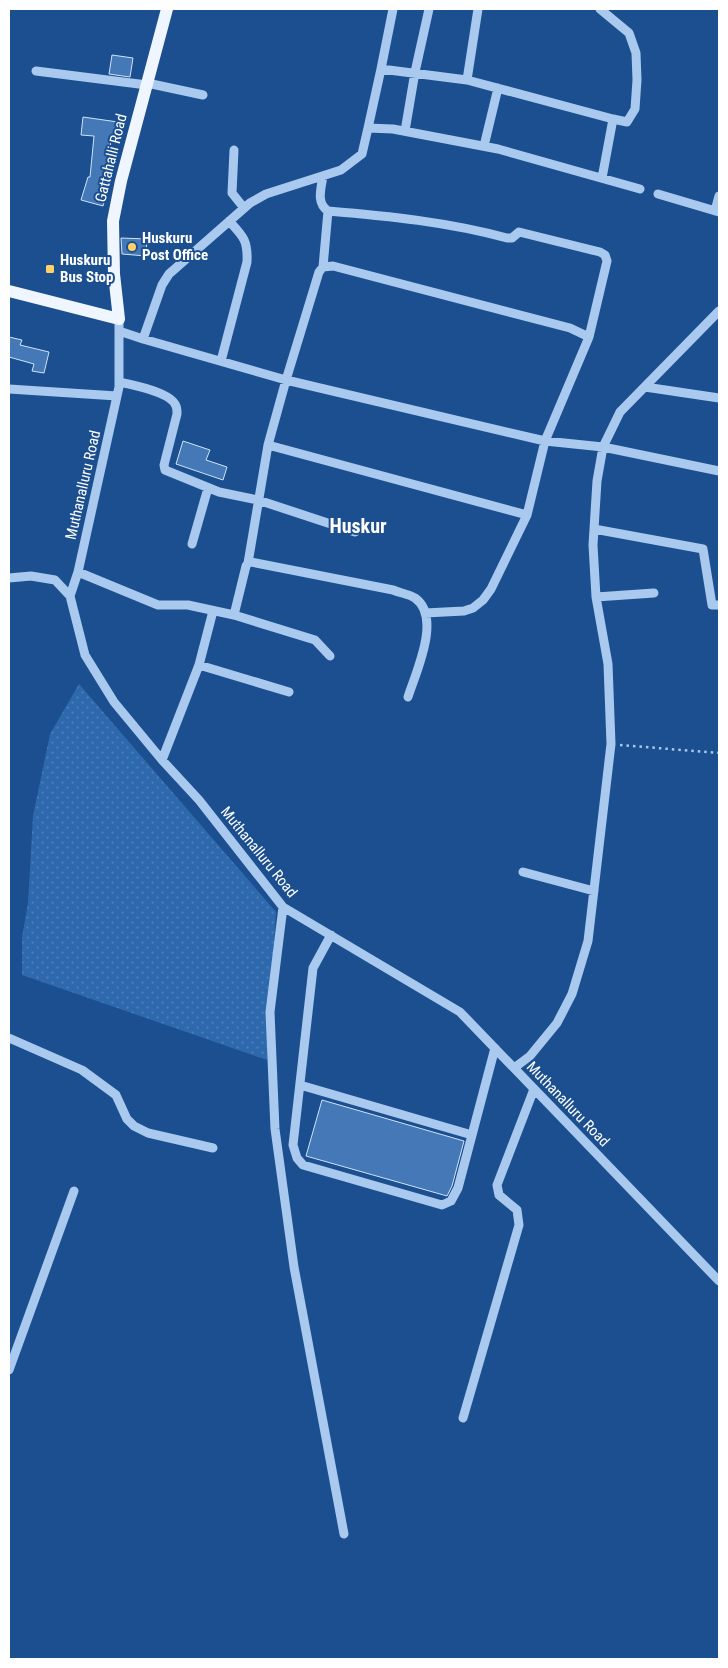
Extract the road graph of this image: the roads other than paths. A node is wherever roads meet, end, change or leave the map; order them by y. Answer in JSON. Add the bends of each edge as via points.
{"nodes":[{"id":1,"x":167,"y":9,"type":"edge"},
{"id":2,"x":393,"y":9,"type":"edge"},
{"id":3,"x":430,"y":9,"type":"edge"},
{"id":4,"x":478,"y":9,"type":"edge"},
{"id":5,"x":600,"y":9,"type":"edge"},
{"id":6,"x":381,"y":68,"type":"junction"},
{"id":7,"x":36,"y":71,"type":"dead end"},
{"id":8,"x":416,"y":72,"type":"junction"},
{"id":9,"x":467,"y":80,"type":"junction"},
{"id":10,"x":147,"y":84,"type":"junction"},
{"id":11,"x":498,"y":88,"type":"junction"},
{"id":12,"x":204,"y":95,"type":"dead end"},
{"id":13,"x":613,"y":119,"type":"junction"},
{"id":14,"x":368,"y":128,"type":"junction"},
{"id":15,"x":405,"y":131,"type":"junction"},
{"id":16,"x":484,"y":146,"type":"junction"},
{"id":17,"x":234,"y":150,"type":"dead end"},
{"id":18,"x":323,"y":176,"type":"junction"},
{"id":19,"x":602,"y":178,"type":"junction"},
{"id":20,"x":640,"y":190,"type":"dead end"},
{"id":21,"x":658,"y":194,"type":"dead end"},
{"id":22,"x":719,"y":196,"type":"edge"},
{"id":23,"x":244,"y":208,"type":"junction"},
{"id":24,"x":328,"y":211,"type":"junction"},
{"id":25,"x":717,"y":212,"type":"edge"},
{"id":26,"x":229,"y":221,"type":"junction"},
{"id":27,"x":323,"y":266,"type":"junction"},
{"id":28,"x":9,"y":291,"type":"edge"},
{"id":29,"x":719,"y":311,"type":"edge"},
{"id":30,"x":119,"y":325,"type":"junction"},
{"id":31,"x":589,"y":336,"type":"junction"},
{"id":32,"x":143,"y":339,"type":"junction"},
{"id":33,"x":222,"y":361,"type":"junction"},
{"id":34,"x":286,"y":380,"type":"junction"},
{"id":35,"x":119,"y":382,"type":"junction"},
{"id":36,"x":645,"y":387,"type":"junction"},
{"id":37,"x":9,"y":389,"type":"edge"},
{"id":38,"x":117,"y":396,"type":"junction"},
{"id":39,"x":719,"y":398,"type":"edge"},
{"id":40,"x":545,"y":441,"type":"junction"},
{"id":41,"x":268,"y":446,"type":"junction"},
{"id":42,"x":603,"y":447,"type":"junction"},
{"id":43,"x":719,"y":471,"type":"edge"},
{"id":44,"x":208,"y":488,"type":"junction"},
{"id":45,"x":258,"y":500,"type":"junction"},
{"id":46,"x":527,"y":515,"type":"junction"},
{"id":47,"x":594,"y":529,"type":"junction"},
{"id":48,"x":355,"y":532,"type":"dead end"},
{"id":49,"x":192,"y":544,"type":"dead end"},
{"id":50,"x":248,"y":563,"type":"junction"},
{"id":51,"x":78,"y":572,"type":"junction"},
{"id":52,"x":9,"y":578,"type":"edge"},
{"id":53,"x":654,"y":593,"type":"dead end"},
{"id":54,"x":70,"y":596,"type":"junction"},
{"id":55,"x":596,"y":597,"type":"junction"},
{"id":56,"x":719,"y":605,"type":"edge"},
{"id":57,"x":213,"y":611,"type":"junction"},
{"id":58,"x":425,"y":613,"type":"junction"},
{"id":59,"x":234,"y":615,"type":"junction"},
{"id":60,"x":330,"y":656,"type":"dead end"},
{"id":61,"x":199,"y":665,"type":"junction"},
{"id":62,"x":289,"y":692,"type":"dead end"},
{"id":63,"x":408,"y":697,"type":"dead end"},
{"id":64,"x":162,"y":760,"type":"junction"},
{"id":65,"x":522,"y":872,"type":"dead end"},
{"id":66,"x":594,"y":891,"type":"junction"},
{"id":67,"x":283,"y":907,"type":"junction"},
{"id":68,"x":331,"y":936,"type":"junction"},
{"id":69,"x":9,"y":1038,"type":"edge"},
{"id":70,"x":495,"y":1048,"type":"junction"},
{"id":71,"x":514,"y":1068,"type":"junction"},
{"id":72,"x":300,"y":1085,"type":"junction"},
{"id":73,"x":534,"y":1089,"type":"junction"},
{"id":74,"x":472,"y":1135,"type":"junction"},
{"id":75,"x":213,"y":1148,"type":"dead end"},
{"id":76,"x":74,"y":1191,"type":"dead end"},
{"id":77,"x":719,"y":1281,"type":"edge"},
{"id":78,"x":9,"y":1370,"type":"edge"},
{"id":79,"x":464,"y":1418,"type":"dead end"},
{"id":80,"x":344,"y":1534,"type":"dead end"}],
"edges":[{"from":1,"to":10,"type":"main road","name":"Gattahalli Road"},
{"from":2,"to":6,"type":"street"},
{"from":3,"to":8,"type":"street"},
{"from":4,"to":9,"type":"street"},
{"from":5,"to":13,"type":"street","via":[[629,33],[636,53],[635,109],[627,122]]},
{"from":6,"to":8,"type":"street"},
{"from":6,"to":14,"type":"street"},
{"from":7,"to":10,"type":"street"},
{"from":8,"to":9,"type":"street"},
{"from":8,"to":15,"type":"street"},
{"from":9,"to":11,"type":"street"},
{"from":10,"to":12,"type":"street"},
{"from":10,"to":30,"type":"main road","name":"Gattahalli Road","via":[[113,221]]},
{"from":11,"to":13,"type":"street"},
{"from":11,"to":16,"type":"street"},
{"from":13,"to":19,"type":"street"},
{"from":14,"to":15,"type":"street"},
{"from":14,"to":18,"type":"street","via":[[362,154],[341,170]]},
{"from":15,"to":16,"type":"street"},
{"from":16,"to":19,"type":"street"},
{"from":17,"to":23,"type":"street","via":[[232,193]]},
{"from":18,"to":23,"type":"street","via":[[266,194]]},
{"from":18,"to":24,"type":"street","via":[[320,201]]},
{"from":19,"to":20,"type":"street"},
{"from":21,"to":25,"type":"street"},
{"from":22,"to":25,"type":"street"},
{"from":23,"to":26,"type":"street"},
{"from":24,"to":27,"type":"street"},
{"from":24,"to":31,"type":"street","via":[[474,229],[507,238],[519,232],[600,252],[607,261]]},
{"from":26,"to":32,"type":"street","via":[[164,279]]},
{"from":26,"to":33,"type":"street","via":[[243,236],[247,262]]},
{"from":27,"to":31,"type":"street","via":[[408,285],[570,328]]},
{"from":27,"to":34,"type":"street"},
{"from":28,"to":30,"type":"main road"},
{"from":29,"to":36,"type":"street"},
{"from":30,"to":32,"type":"street"},
{"from":30,"to":35,"type":"street","name":"Muthanalluru Road"},
{"from":31,"to":40,"type":"street"},
{"from":32,"to":33,"type":"street"},
{"from":33,"to":34,"type":"street"},
{"from":34,"to":40,"type":"street"},
{"from":34,"to":41,"type":"street"},
{"from":35,"to":38,"type":"street","name":"Muthanalluru Road"},
{"from":35,"to":44,"type":"street","via":[[165,396],[174,403],[177,414],[164,468]]},
{"from":36,"to":39,"type":"street"},
{"from":36,"to":42,"type":"street","via":[[620,412]]},
{"from":37,"to":38,"type":"street"},
{"from":38,"to":51,"type":"street","name":"Muthanalluru Road"},
{"from":40,"to":42,"type":"street"},
{"from":40,"to":46,"type":"street"},
{"from":41,"to":45,"type":"street"},
{"from":41,"to":46,"type":"street"},
{"from":42,"to":43,"type":"street"},
{"from":42,"to":47,"type":"street"},
{"from":44,"to":45,"type":"street"},
{"from":44,"to":49,"type":"street"},
{"from":45,"to":48,"type":"street"},
{"from":45,"to":50,"type":"street"},
{"from":46,"to":58,"type":"street","via":[[492,589],[483,600],[464,611]]},
{"from":47,"to":55,"type":"street"},
{"from":47,"to":56,"type":"street","via":[[703,549],[712,605]]},
{"from":50,"to":58,"type":"street","via":[[393,590],[414,598]]},
{"from":50,"to":59,"type":"street"},
{"from":51,"to":54,"type":"street","name":"Muthanalluru Road"},
{"from":51,"to":57,"type":"street","via":[[158,605],[179,604]]},
{"from":52,"to":54,"type":"street","via":[[31,576],[55,580]]},
{"from":53,"to":55,"type":"street"},
{"from":54,"to":64,"type":"street","name":"Muthanalluru Road","via":[[85,655],[114,702]]},
{"from":55,"to":66,"type":"street","via":[[608,664],[611,744]]},
{"from":57,"to":59,"type":"street"},
{"from":57,"to":61,"type":"street"},
{"from":58,"to":63,"type":"street","via":[[428,620],[425,642]]},
{"from":59,"to":60,"type":"street","via":[[314,640]]},
{"from":61,"to":62,"type":"street"},
{"from":61,"to":64,"type":"street"},
{"from":64,"to":67,"type":"street","name":"Muthanalluru Road","via":[[200,800]]},
{"from":65,"to":66,"type":"street"},
{"from":66,"to":71,"type":"street","via":[[588,941],[572,994],[557,1024],[530,1056]]},
{"from":67,"to":68,"type":"street","name":"Muthanalluru Road"},
{"from":67,"to":80,"type":"street","via":[[270,1012],[275,1130],[294,1267]]},
{"from":68,"to":70,"type":"street","name":"Muthanalluru Road","via":[[460,1012]]},
{"from":68,"to":72,"type":"street","via":[[312,968]]},
{"from":69,"to":75,"type":"street","via":[[82,1070],[116,1095],[127,1119],[134,1126],[148,1133]]},
{"from":70,"to":71,"type":"street","name":"Muthanalluru Road"},
{"from":70,"to":74,"type":"street"},
{"from":71,"to":73,"type":"street","name":"Muthanalluru Road"},
{"from":72,"to":74,"type":"street"},
{"from":72,"to":74,"type":"street","via":[[294,1145],[296,1158],[313,1168],[442,1205],[451,1201],[458,1188]]},
{"from":73,"to":77,"type":"street","name":"Muthanalluru Road"},
{"from":73,"to":79,"type":"street","via":[[497,1185],[499,1195],[517,1210],[519,1225]]},
{"from":76,"to":78,"type":"street"}]}
